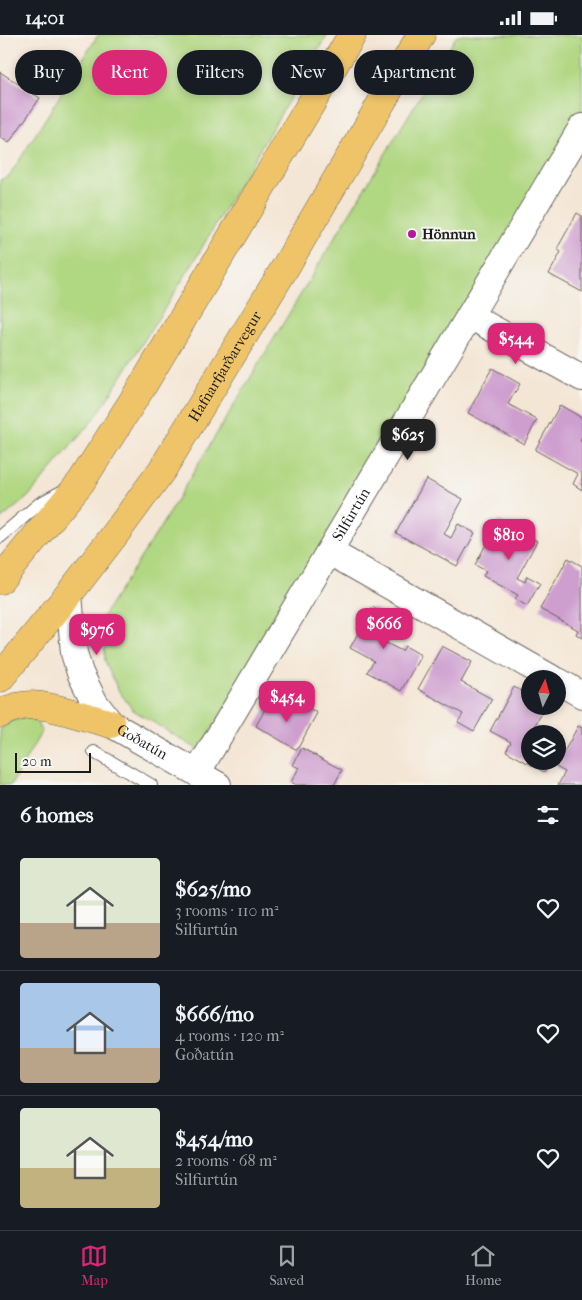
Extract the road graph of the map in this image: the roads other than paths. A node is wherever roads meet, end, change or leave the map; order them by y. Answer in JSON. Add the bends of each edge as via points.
{"nodes":[{"id":1,"x":352,"y":35,"type":"edge"},
{"id":2,"x":421,"y":35,"type":"edge"},
{"id":3,"x":582,"y":127,"type":"edge"},
{"id":4,"x":470,"y":316,"type":"junction"},
{"id":5,"x":582,"y":378,"type":"edge"},
{"id":6,"x":81,"y":482,"type":"junction"},
{"id":7,"x":0,"y":537,"type":"edge"},
{"id":8,"x":330,"y":552,"type":"junction"},
{"id":9,"x":0,"y":580,"type":"edge"},
{"id":10,"x":69,"y":594,"type":"junction"},
{"id":11,"x":537,"y":670,"type":"edge"},
{"id":12,"x":0,"y":678,"type":"edge"},
{"id":13,"x":566,"y":686,"type":"edge"},
{"id":14,"x":582,"y":695,"type":"edge"},
{"id":15,"x":0,"y":714,"type":"edge"},
{"id":16,"x":111,"y":723,"type":"junction"},
{"id":17,"x":94,"y":752,"type":"dead end"},
{"id":18,"x":207,"y":779,"type":"edge"},
{"id":19,"x":150,"y":785,"type":"edge"}],
"edges":[{"from":1,"to":6,"type":"main road","via":[[143,385]]},
{"from":2,"to":10,"type":"main road","name":"Hafnarfjarðarvegur","via":[[162,469]]},
{"from":3,"to":4,"type":"street","name":"Silfurtún"},
{"from":4,"to":5,"type":"street"},
{"from":4,"to":8,"type":"street","name":"Silfurtún"},
{"from":6,"to":7,"type":"lane","via":[[39,504]]},
{"from":6,"to":9,"type":"main road"},
{"from":8,"to":11,"type":"street"},
{"from":8,"to":18,"type":"street","name":"Silfurtún"},
{"from":10,"to":12,"type":"main road","name":"Hafnarfjarðarvegur"},
{"from":10,"to":16,"type":"street","name":"Goðatún","via":[[74,653],[80,673],[95,703]]},
{"from":13,"to":14,"type":"street"},
{"from":15,"to":16,"type":"main road","via":[[21,706],[46,706]]},
{"from":16,"to":18,"type":"street","name":"Goðatún"},
{"from":17,"to":19,"type":"lane"}]}
